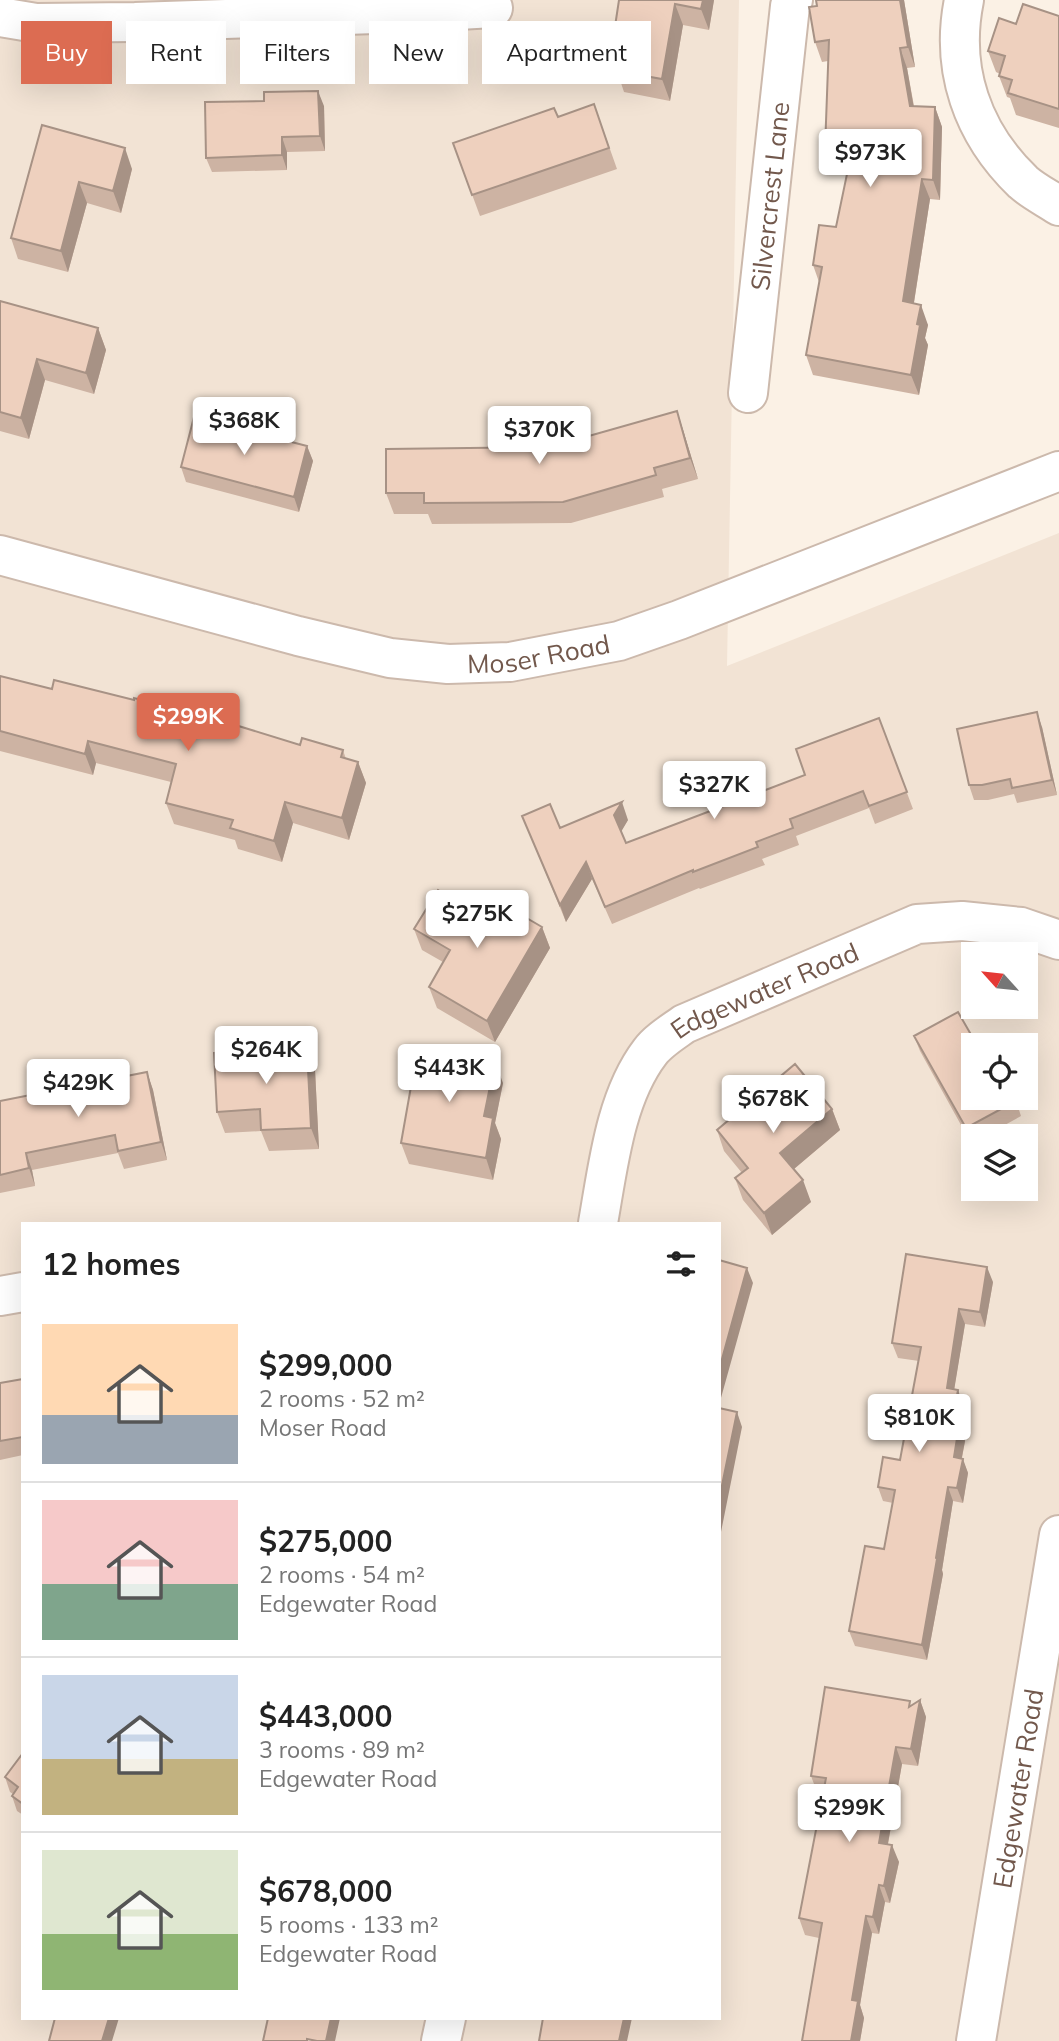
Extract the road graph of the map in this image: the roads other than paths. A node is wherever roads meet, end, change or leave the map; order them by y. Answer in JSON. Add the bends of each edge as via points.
{"nodes":[{"id":1,"x":793,"y":0,"type":"edge"},
{"id":2,"x":964,"y":0,"type":"edge"},
{"id":3,"x":493,"y":8,"type":"dead end"},
{"id":4,"x":0,"y":16,"type":"edge"},
{"id":5,"x":1059,"y":206,"type":"edge"},
{"id":6,"x":748,"y":393,"type":"dead end"},
{"id":7,"x":1059,"y":471,"type":"edge"},
{"id":8,"x":0,"y":555,"type":"edge"},
{"id":9,"x":1059,"y":940,"type":"edge"},
{"id":10,"x":598,"y":1222,"type":"edge"},
{"id":11,"x":21,"y":1292,"type":"edge"},
{"id":12,"x":0,"y":1296,"type":"edge"},
{"id":13,"x":1059,"y":1535,"type":"edge"},
{"id":14,"x":446,"y":2020,"type":"edge"},
{"id":15,"x":441,"y":2041,"type":"edge"},
{"id":16,"x":976,"y":2041,"type":"edge"}],
"edges":[{"from":1,"to":6,"type":"street","name":"Silvercrest Lane"},
{"from":2,"to":5,"type":"street","via":[[959,50],[976,117],[993,148],[1024,183]]},
{"from":3,"to":4,"type":"street","via":[[135,22],[36,23]]},
{"from":7,"to":8,"type":"street","name":"Moser Road","via":[[679,620],[619,640],[510,662],[448,664],[390,658]]},
{"from":9,"to":10,"type":"street","name":"Edgewater Road","via":[[1021,927],[962,921],[917,924],[684,1024],[651,1050],[629,1085]]},
{"from":11,"to":12,"type":"street"},
{"from":13,"to":16,"type":"street","name":"Edgewater Road"},
{"from":14,"to":15,"type":"street"}]}
